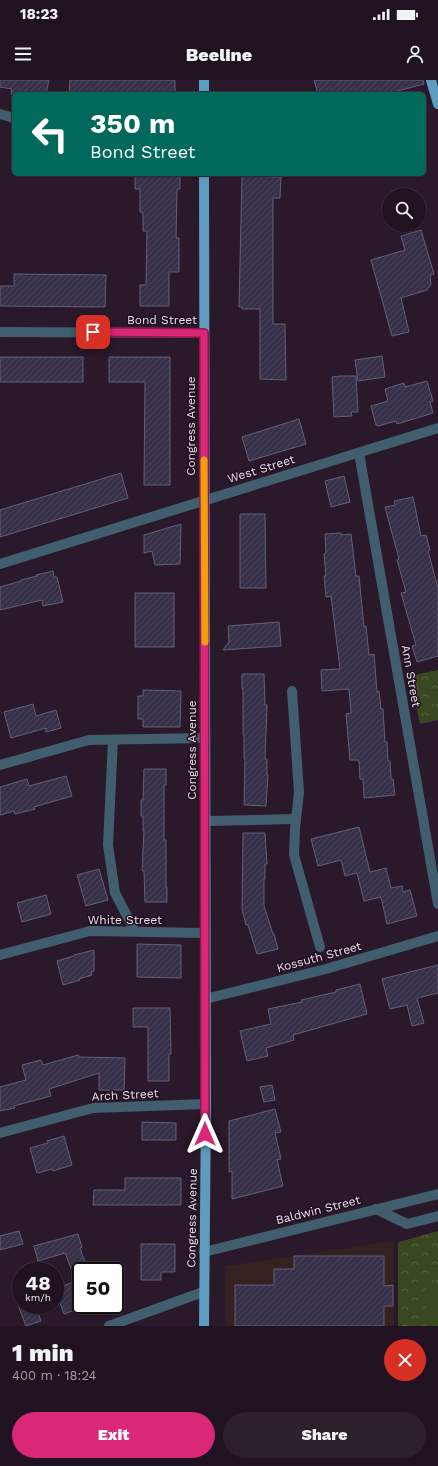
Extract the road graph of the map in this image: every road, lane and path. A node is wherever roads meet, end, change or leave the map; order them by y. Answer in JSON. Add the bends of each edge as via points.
{"nodes":[{"id":1,"x":204,"y":80,"type":"edge"},
{"id":2,"x":431,"y":80,"type":"edge"},
{"id":3,"x":204,"y":92,"type":"edge"},
{"id":4,"x":438,"y":104,"type":"edge"},
{"id":5,"x":0,"y":114,"type":"edge"},
{"id":6,"x":12,"y":117,"type":"edge"},
{"id":7,"x":204,"y":176,"type":"edge"},
{"id":8,"x":0,"y":332,"type":"edge"},
{"id":9,"x":204,"y":333,"type":"junction"},
{"id":10,"x":438,"y":428,"type":"edge"},
{"id":11,"x":359,"y":453,"type":"junction"},
{"id":12,"x":204,"y":501,"type":"junction"},
{"id":13,"x":0,"y":564,"type":"edge"},
{"id":14,"x":292,"y":691,"type":"dead end"},
{"id":15,"x":205,"y":738,"type":"junction"},
{"id":16,"x":112,"y":740,"type":"junction"},
{"id":17,"x":0,"y":765,"type":"edge"},
{"id":18,"x":296,"y":819,"type":"junction"},
{"id":19,"x":205,"y":821,"type":"junction"},
{"id":20,"x":438,"y":904,"type":"edge"},
{"id":21,"x":135,"y":932,"type":"junction"},
{"id":22,"x":205,"y":933,"type":"junction"},
{"id":23,"x":438,"y":936,"type":"edge"},
{"id":24,"x":320,"y":947,"type":"dead end"},
{"id":25,"x":0,"y":955,"type":"edge"},
{"id":26,"x":205,"y":999,"type":"junction"},
{"id":27,"x":206,"y":1104,"type":"junction"},
{"id":28,"x":0,"y":1133,"type":"edge"},
{"id":29,"x":438,"y":1194,"type":"edge"},
{"id":30,"x":376,"y":1209,"type":"junction"},
{"id":31,"x":438,"y":1216,"type":"edge"},
{"id":32,"x":204,"y":1252,"type":"junction"},
{"id":33,"x":204,"y":1292,"type":"junction"},
{"id":34,"x":109,"y":1326,"type":"edge"},
{"id":35,"x":204,"y":1326,"type":"edge"}],
"edges":[{"from":1,"to":3,"type":"main road"},
{"from":2,"to":4,"type":"main road"},
{"from":5,"to":6,"type":"street"},
{"from":7,"to":9,"type":"main road","name":"Congress Avenue"},
{"from":8,"to":9,"type":"street","name":"Bond Street"},
{"from":9,"to":12,"type":"main road","name":"Congress Avenue"},
{"from":10,"to":11,"type":"street","name":"West Street"},
{"from":11,"to":12,"type":"street","name":"West Street"},
{"from":11,"to":20,"type":"street","name":"Ann Street"},
{"from":12,"to":13,"type":"street","name":"West Street"},
{"from":12,"to":15,"type":"main road","name":"Congress Avenue"},
{"from":14,"to":18,"type":"street","via":[[299,792]]},
{"from":15,"to":16,"type":"street"},
{"from":15,"to":19,"type":"main road","name":"Congress Avenue"},
{"from":16,"to":17,"type":"street","via":[[90,740]]},
{"from":16,"to":21,"type":"street","via":[[108,845],[115,894]]},
{"from":18,"to":19,"type":"street"},
{"from":18,"to":24,"type":"street","via":[[294,855]]},
{"from":19,"to":22,"type":"main road","name":"Congress Avenue"},
{"from":21,"to":22,"type":"street","name":"White Street"},
{"from":21,"to":25,"type":"street","name":"White Street","via":[[90,931]]},
{"from":22,"to":26,"type":"main road","name":"Congress Avenue"},
{"from":23,"to":26,"type":"street","name":"Kossuth Street","via":[[326,969]]},
{"from":26,"to":27,"type":"main road","name":"Congress Avenue"},
{"from":27,"to":28,"type":"street","name":"Arch Street","via":[[93,1108]]},
{"from":27,"to":32,"type":"main road","name":"Congress Avenue"},
{"from":29,"to":30,"type":"street","name":"Baldwin Street"},
{"from":30,"to":31,"type":"street","via":[[407,1224]]},
{"from":30,"to":32,"type":"street","name":"Baldwin Street"},
{"from":32,"to":33,"type":"main road","name":"Congress Avenue"},
{"from":33,"to":34,"type":"street"},
{"from":33,"to":35,"type":"main road","name":"Congress Avenue"}]}
